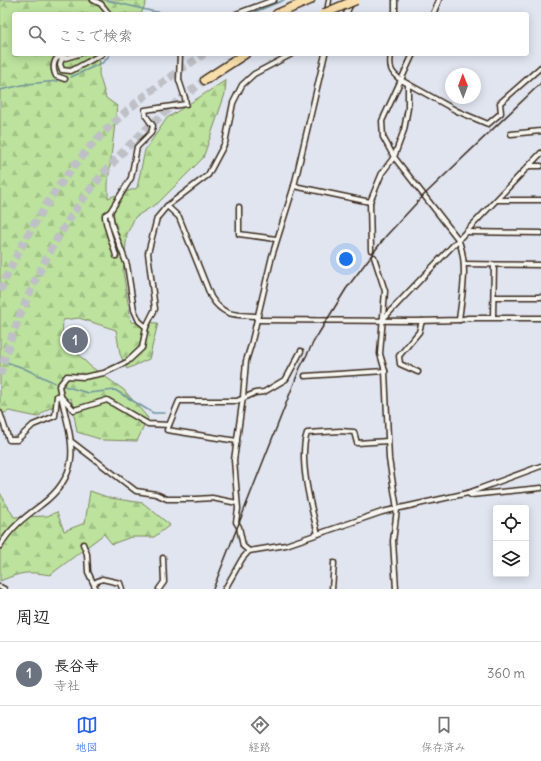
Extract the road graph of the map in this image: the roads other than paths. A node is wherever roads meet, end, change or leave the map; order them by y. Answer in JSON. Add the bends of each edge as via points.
{"nodes":[{"id":1,"x":93,"y":0,"type":"edge"},
{"id":2,"x":274,"y":0,"type":"edge"},
{"id":3,"x":310,"y":0,"type":"edge"},
{"id":4,"x":329,"y":0,"type":"edge"},
{"id":5,"x":352,"y":0,"type":"edge"},
{"id":6,"x":356,"y":0,"type":"edge"},
{"id":7,"x":394,"y":0,"type":"edge"},
{"id":8,"x":439,"y":0,"type":"edge"},
{"id":9,"x":107,"y":12,"type":"edge"},
{"id":10,"x":241,"y":12,"type":"edge"},
{"id":11,"x":282,"y":12,"type":"edge"},
{"id":12,"x":327,"y":12,"type":"edge"},
{"id":13,"x":328,"y":12,"type":"edge"},
{"id":14,"x":348,"y":12,"type":"edge"},
{"id":15,"x":395,"y":12,"type":"edge"},
{"id":16,"x":434,"y":12,"type":"edge"},
{"id":17,"x":69,"y":56,"type":"edge"},
{"id":18,"x":98,"y":56,"type":"edge"},
{"id":19,"x":180,"y":56,"type":"edge"},
{"id":20,"x":242,"y":56,"type":"edge"},
{"id":21,"x":288,"y":56,"type":"edge"},
{"id":22,"x":326,"y":56,"type":"edge"},
{"id":23,"x":391,"y":56,"type":"edge"},
{"id":24,"x":412,"y":56,"type":"edge"},
{"id":25,"x":64,"y":57,"type":"junction"},
{"id":26,"x":541,"y":67,"type":"edge"},
{"id":27,"x":65,"y":79,"type":"dead end"},
{"id":28,"x":205,"y":80,"type":"tunnel mouth"},
{"id":29,"x":401,"y":80,"type":"junction"},
{"id":30,"x":408,"y":85,"type":"junction"},
{"id":31,"x":541,"y":131,"type":"edge"},
{"id":32,"x":511,"y":134,"type":"dead end"},
{"id":33,"x":541,"y":153,"type":"edge"},
{"id":34,"x":394,"y":157,"type":"junction"},
{"id":35,"x":529,"y":166,"type":"junction"},
{"id":36,"x":541,"y":166,"type":"edge"},
{"id":37,"x":294,"y":186,"type":"junction"},
{"id":38,"x":497,"y":200,"type":"junction"},
{"id":39,"x":541,"y":200,"type":"edge"},
{"id":40,"x":370,"y":202,"type":"junction"},
{"id":41,"x":167,"y":206,"type":"junction"},
{"id":42,"x":239,"y":207,"type":"dead end"},
{"id":43,"x":110,"y":212,"type":"junction"},
{"id":44,"x":467,"y":232,"type":"junction"},
{"id":45,"x":541,"y":233,"type":"edge"},
{"id":46,"x":276,"y":239,"type":"junction"},
{"id":47,"x":458,"y":239,"type":"junction"},
{"id":48,"x":371,"y":250,"type":"dead end"},
{"id":49,"x":116,"y":256,"type":"dead end"},
{"id":50,"x":374,"y":257,"type":"dead end"},
{"id":51,"x":464,"y":264,"type":"junction"},
{"id":52,"x":494,"y":265,"type":"junction"},
{"id":53,"x":541,"y":265,"type":"edge"},
{"id":54,"x":494,"y":297,"type":"junction"},
{"id":55,"x":541,"y":297,"type":"edge"},
{"id":56,"x":493,"y":317,"type":"junction"},
{"id":57,"x":541,"y":318,"type":"edge"},
{"id":58,"x":257,"y":320,"type":"junction"},
{"id":59,"x":382,"y":320,"type":"junction"},
{"id":60,"x":459,"y":320,"type":"junction"},
{"id":61,"x":422,"y":321,"type":"junction"},
{"id":62,"x":146,"y":327,"type":"junction"},
{"id":63,"x":301,"y":351,"type":"dead end"},
{"id":64,"x":385,"y":371,"type":"junction"},
{"id":65,"x":418,"y":372,"type":"dead end"},
{"id":66,"x":305,"y":376,"type":"dead end"},
{"id":67,"x":61,"y":397,"type":"junction"},
{"id":68,"x":243,"y":397,"type":"junction"},
{"id":69,"x":0,"y":413,"type":"edge"},
{"id":70,"x":169,"y":425,"type":"junction"},
{"id":71,"x":237,"y":440,"type":"junction"},
{"id":72,"x":388,"y":441,"type":"junction"},
{"id":73,"x":72,"y":442,"type":"junction"},
{"id":74,"x":541,"y":466,"type":"edge"},
{"id":75,"x":541,"y":488,"type":"edge"},
{"id":76,"x":468,"y":493,"type":"junction"},
{"id":77,"x":237,"y":503,"type":"junction"},
{"id":78,"x":396,"y":509,"type":"junction"},
{"id":79,"x":318,"y":534,"type":"junction"},
{"id":80,"x":0,"y":544,"type":"edge"},
{"id":81,"x":83,"y":544,"type":"dead end"},
{"id":82,"x":249,"y":551,"type":"junction"},
{"id":83,"x":163,"y":558,"type":"dead end"},
{"id":84,"x":334,"y":563,"type":"dead end"},
{"id":85,"x":94,"y":584,"type":"junction"},
{"id":86,"x":0,"y":587,"type":"edge"},
{"id":87,"x":4,"y":589,"type":"edge"},
{"id":88,"x":96,"y":589,"type":"edge"},
{"id":89,"x":122,"y":589,"type":"edge"},
{"id":90,"x":159,"y":589,"type":"edge"},
{"id":91,"x":225,"y":589,"type":"edge"},
{"id":92,"x":332,"y":589,"type":"edge"},
{"id":93,"x":396,"y":589,"type":"edge"}],
"edges":[{"from":1,"to":9,"type":"street","via":[[101,4]]},
{"from":2,"to":10,"type":"street"},
{"from":3,"to":11,"type":"highway"},
{"from":4,"to":12,"type":"street"},
{"from":5,"to":14,"type":"street"},
{"from":6,"to":13,"type":"highway","bridge":true},
{"from":7,"to":15,"type":"street"},
{"from":8,"to":16,"type":"street"},
{"from":17,"to":25,"type":"street"},
{"from":18,"to":25,"type":"street","via":[[71,71],[60,68]]},
{"from":19,"to":43,"type":"street","via":[[179,80],[186,104],[145,110],[153,126],[152,133],[137,147],[131,178]]},
{"from":20,"to":28,"type":"highway"},
{"from":21,"to":41,"type":"street","via":[[254,74],[242,85],[233,103],[225,143],[208,175]]},
{"from":22,"to":37,"type":"street"},
{"from":23,"to":29,"type":"street","via":[[390,70]]},
{"from":24,"to":29,"type":"street"},
{"from":25,"to":27,"type":"street","via":[[56,59],[54,65],[56,76]]},
{"from":26,"to":30,"type":"street","via":[[500,103],[501,113],[488,124]]},
{"from":29,"to":30,"type":"street"},
{"from":29,"to":34,"type":"street","via":[[382,125],[383,137]]},
{"from":30,"to":34,"type":"street","via":[[408,108],[404,130]]},
{"from":31,"to":32,"type":"street"},
{"from":33,"to":35,"type":"street"},
{"from":34,"to":40,"type":"street","via":[[382,173]]},
{"from":34,"to":47,"type":"street"},
{"from":35,"to":36,"type":"street"},
{"from":35,"to":38,"type":"street"},
{"from":37,"to":40,"type":"street"},
{"from":37,"to":46,"type":"street"},
{"from":38,"to":39,"type":"street"},
{"from":38,"to":44,"type":"street"},
{"from":40,"to":48,"type":"street"},
{"from":41,"to":58,"type":"street","via":[[179,217],[211,297],[218,307],[231,314],[255,316]]},
{"from":41,"to":62,"type":"street","via":[[157,218],[148,254],[155,306]]},
{"from":42,"to":46,"type":"street","via":[[239,234]]},
{"from":43,"to":49,"type":"street","via":[[105,215],[105,223]]},
{"from":43,"to":62,"type":"street","via":[[112,225],[127,265],[134,310],[139,321]]},
{"from":44,"to":45,"type":"street"},
{"from":44,"to":47,"type":"street"},
{"from":46,"to":58,"type":"street"},
{"from":47,"to":51,"type":"street"},
{"from":47,"to":59,"type":"street"},
{"from":50,"to":59,"type":"street","via":[[385,291]]},
{"from":51,"to":52,"type":"street"},
{"from":51,"to":60,"type":"street"},
{"from":52,"to":53,"type":"street"},
{"from":52,"to":54,"type":"street"},
{"from":54,"to":55,"type":"street"},
{"from":54,"to":56,"type":"street"},
{"from":56,"to":57,"type":"street"},
{"from":56,"to":60,"type":"street"},
{"from":58,"to":59,"type":"street"},
{"from":58,"to":68,"type":"street","via":[[246,361]]},
{"from":59,"to":61,"type":"street"},
{"from":59,"to":64,"type":"street","via":[[380,354]]},
{"from":60,"to":61,"type":"street"},
{"from":61,"to":65,"type":"street","via":[[419,332],[399,356],[400,364]]},
{"from":62,"to":67,"type":"street","via":[[142,348],[127,362],[104,373],[84,377],[67,376],[59,386]]},
{"from":63,"to":68,"type":"street","via":[[286,379],[264,392]]},
{"from":64,"to":66,"type":"street"},
{"from":64,"to":72,"type":"street"},
{"from":67,"to":69,"type":"street","via":[[57,396],[55,416],[33,425],[17,440],[9,440]]},
{"from":67,"to":70,"type":"street","via":[[74,410],[108,400],[148,424]]},
{"from":67,"to":73,"type":"street"},
{"from":68,"to":70,"type":"street","via":[[237,401],[178,401]]},
{"from":68,"to":71,"type":"street"},
{"from":70,"to":71,"type":"street","via":[[167,430]]},
{"from":71,"to":77,"type":"street","via":[[234,460]]},
{"from":72,"to":78,"type":"street"},
{"from":72,"to":79,"type":"street","via":[[357,443],[354,432],[340,430],[307,433],[304,442],[306,479]]},
{"from":73,"to":77,"type":"street","via":[[136,491],[156,494],[167,499],[212,498]]},
{"from":73,"to":80,"type":"street","via":[[70,464],[63,485],[22,519]]},
{"from":74,"to":76,"type":"street"},
{"from":75,"to":76,"type":"street","via":[[471,495]]},
{"from":76,"to":78,"type":"street"},
{"from":77,"to":82,"type":"street","via":[[236,522],[242,546]]},
{"from":78,"to":79,"type":"street"},
{"from":78,"to":93,"type":"street","via":[[393,541]]},
{"from":79,"to":82,"type":"street","via":[[286,545]]},
{"from":81,"to":85,"type":"street","via":[[87,554],[88,572]]},
{"from":82,"to":91,"type":"street"},
{"from":83,"to":90,"type":"street","via":[[164,582]]},
{"from":84,"to":92,"type":"street"},
{"from":85,"to":88,"type":"street"},
{"from":85,"to":89,"type":"street","via":[[102,579],[120,583]]},
{"from":86,"to":87,"type":"street"}]}
